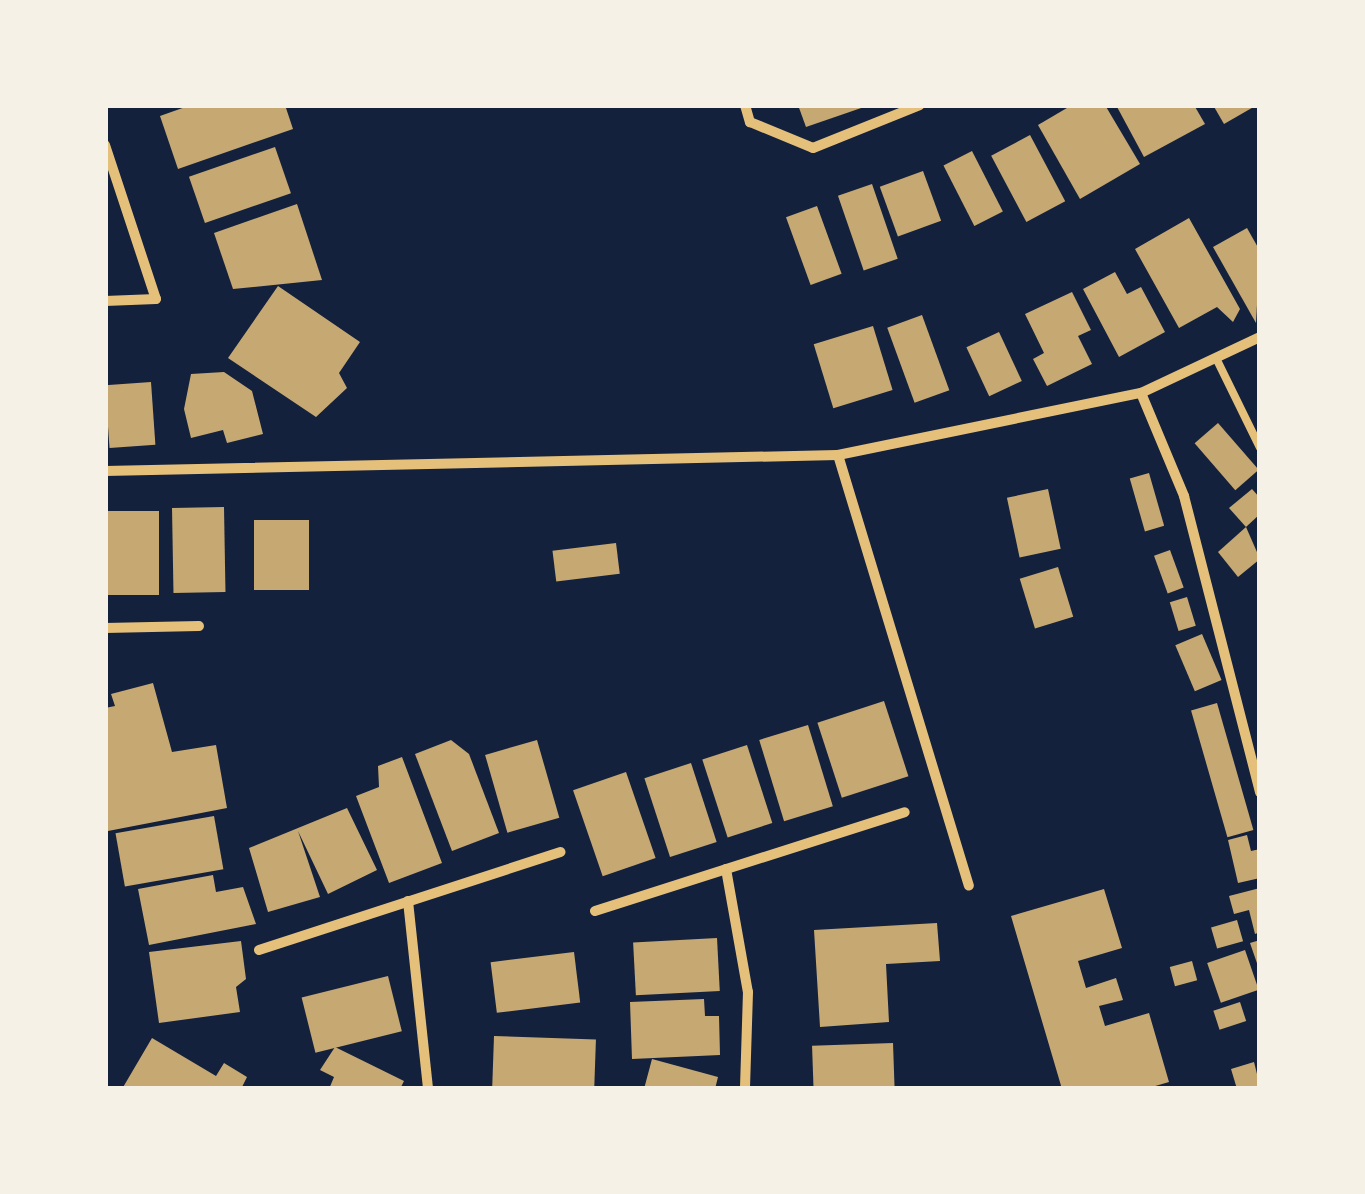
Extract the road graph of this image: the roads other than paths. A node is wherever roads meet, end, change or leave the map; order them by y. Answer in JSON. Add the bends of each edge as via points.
{"nodes":[{"id":1,"x":745,"y":105,"type":"edge"},
{"id":2,"x":920,"y":105,"type":"edge"},
{"id":3,"x":105,"y":145,"type":"edge"},
{"id":4,"x":105,"y":301,"type":"edge"},
{"id":5,"x":1260,"y":337,"type":"edge"},
{"id":6,"x":1216,"y":358,"type":"junction"},
{"id":7,"x":1141,"y":394,"type":"junction"},
{"id":8,"x":1260,"y":448,"type":"edge"},
{"id":9,"x":838,"y":456,"type":"junction"},
{"id":10,"x":105,"y":471,"type":"edge"},
{"id":11,"x":199,"y":626,"type":"dead end"},
{"id":12,"x":105,"y":628,"type":"edge"},
{"id":13,"x":1260,"y":792,"type":"edge"},
{"id":14,"x":905,"y":812,"type":"dead end"},
{"id":15,"x":560,"y":852,"type":"dead end"},
{"id":16,"x":726,"y":869,"type":"junction"},
{"id":17,"x":970,"y":886,"type":"dead end"},
{"id":18,"x":408,"y":901,"type":"junction"},
{"id":19,"x":595,"y":910,"type":"dead end"},
{"id":20,"x":259,"y":950,"type":"dead end"},
{"id":21,"x":428,"y":1089,"type":"edge"},
{"id":22,"x":745,"y":1089,"type":"edge"}],
"edges":[{"from":1,"to":2,"type":"street","via":[[750,122],[813,148]]},
{"from":3,"to":4,"type":"street","via":[[156,299]]},
{"from":5,"to":6,"type":"street"},
{"from":6,"to":7,"type":"street"},
{"from":6,"to":8,"type":"lane"},
{"from":7,"to":9,"type":"street"},
{"from":7,"to":13,"type":"street","via":[[1184,496]]},
{"from":9,"to":10,"type":"street"},
{"from":9,"to":17,"type":"street"},
{"from":11,"to":12,"type":"street"},
{"from":14,"to":16,"type":"street"},
{"from":15,"to":18,"type":"street"},
{"from":16,"to":19,"type":"street"},
{"from":16,"to":22,"type":"street","via":[[748,992]]},
{"from":18,"to":20,"type":"street"},
{"from":18,"to":21,"type":"street"}]}
